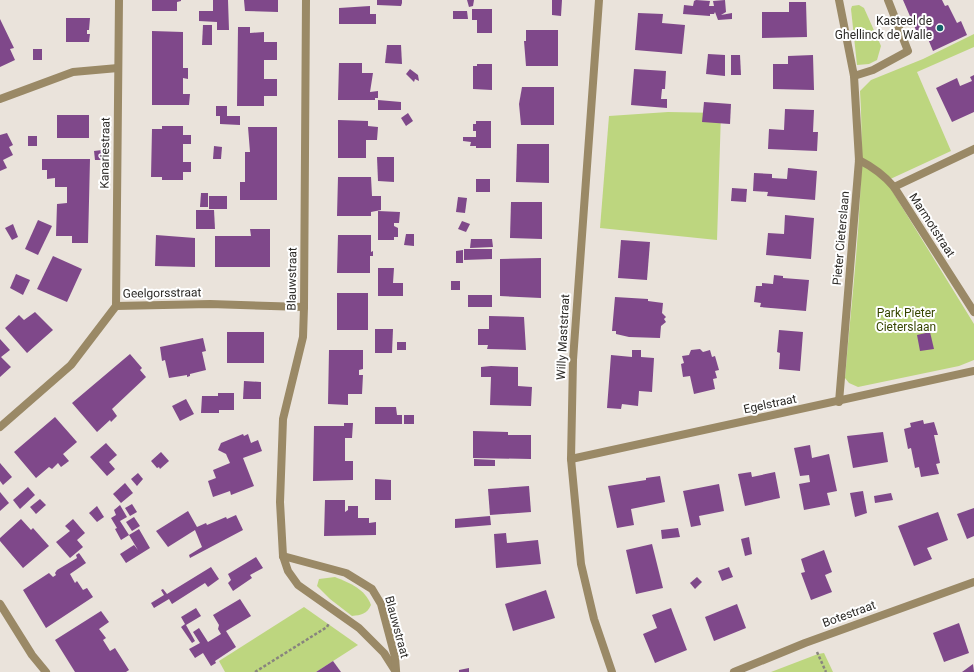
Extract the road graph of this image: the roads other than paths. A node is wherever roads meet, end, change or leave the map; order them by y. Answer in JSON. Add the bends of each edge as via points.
{"nodes":[{"id":1,"x":119,"y":0,"type":"edge"},
{"id":2,"x":306,"y":0,"type":"edge"},
{"id":3,"x":599,"y":0,"type":"edge"},
{"id":4,"x":839,"y":0,"type":"edge"},
{"id":5,"x":888,"y":0,"type":"edge"},
{"id":6,"x":118,"y":68,"type":"junction"},
{"id":7,"x":854,"y":76,"type":"junction"},
{"id":8,"x":0,"y":99,"type":"edge"},
{"id":9,"x":974,"y":149,"type":"edge"},
{"id":10,"x":859,"y":160,"type":"junction"},
{"id":11,"x":894,"y":187,"type":"junction"},
{"id":12,"x":116,"y":306,"type":"junction"},
{"id":13,"x":304,"y":308,"type":"junction"},
{"id":14,"x":974,"y":312,"type":"edge"},
{"id":15,"x":974,"y":372,"type":"edge"},
{"id":16,"x":839,"y":402,"type":"junction"},
{"id":17,"x":0,"y":427,"type":"edge"},
{"id":18,"x":571,"y":459,"type":"junction"},
{"id":19,"x":283,"y":556,"type":"junction"},
{"id":20,"x":974,"y":582,"type":"edge"},
{"id":21,"x":0,"y":604,"type":"edge"},
{"id":22,"x":45,"y":672,"type":"edge"},
{"id":23,"x":396,"y":672,"type":"edge"},
{"id":24,"x":612,"y":672,"type":"edge"},
{"id":25,"x":734,"y":672,"type":"edge"}],
"edges":[{"from":1,"to":6,"type":"street","name":"Kanariestraat"},
{"from":2,"to":13,"type":"street","name":"Blauwstraat"},
{"from":3,"to":18,"type":"street","name":"Willy Maststraat","via":[[573,360]]},
{"from":4,"to":7,"type":"street","name":"Pieter Cieterslaan"},
{"from":5,"to":7,"type":"street","via":[[908,51],[873,70]]},
{"from":6,"to":8,"type":"street","via":[[73,72]]},
{"from":6,"to":12,"type":"street","name":"Kanariestraat"},
{"from":7,"to":10,"type":"street","name":"Pieter Cieterslaan"},
{"from":9,"to":11,"type":"street"},
{"from":10,"to":11,"type":"street","name":"Marmotstraat","via":[[876,170]]},
{"from":10,"to":16,"type":"street","name":"Pieter Cieterslaan"},
{"from":11,"to":14,"type":"street","name":"Marmotstraat"},
{"from":12,"to":13,"type":"street","name":"Geelgorsstraat","via":[[210,304]]},
{"from":12,"to":17,"type":"street","name":"Geelgorsstraat","via":[[71,365]]},
{"from":13,"to":19,"type":"street","name":"Blauwstraat","via":[[303,337],[283,419],[280,502]]},
{"from":15,"to":16,"type":"street","name":"Egelstraat"},
{"from":16,"to":18,"type":"street","name":"Egelstraat"},
{"from":18,"to":24,"type":"street","name":"Willy Maststraat","via":[[581,564],[594,619]]},
{"from":19,"to":23,"type":"street","name":"Blauwstraat","via":[[288,571],[298,585],[373,640]]},
{"from":19,"to":23,"type":"street","name":"Blauwstraat","via":[[346,573],[372,589],[381,604],[395,657]]},
{"from":20,"to":25,"type":"street","name":"Botestraat","via":[[812,640]]},
{"from":21,"to":22,"type":"street"}]}
